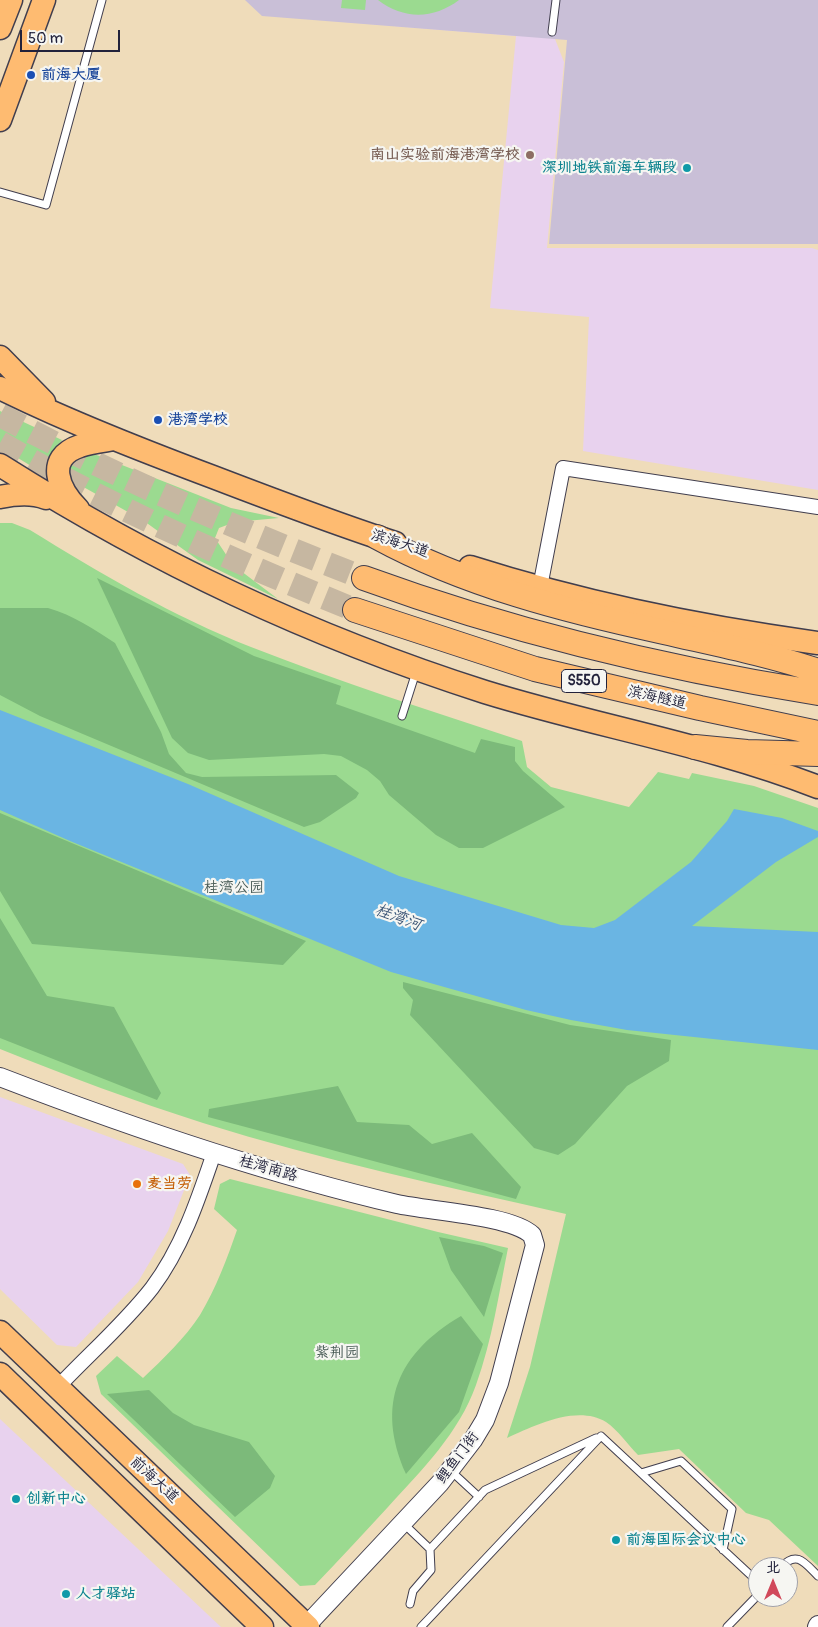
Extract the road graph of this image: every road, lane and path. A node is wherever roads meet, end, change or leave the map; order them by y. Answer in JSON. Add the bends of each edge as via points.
{"nodes":[{"id":1,"x":11,"y":0,"type":"edge"},
{"id":2,"x":44,"y":0,"type":"edge"},
{"id":3,"x":102,"y":0,"type":"edge"},
{"id":4,"x":556,"y":0,"type":"edge"},
{"id":5,"x":0,"y":28,"type":"edge"},
{"id":6,"x":552,"y":32,"type":"dead end"},
{"id":7,"x":0,"y":120,"type":"edge"},
{"id":8,"x":0,"y":192,"type":"edge"},
{"id":9,"x":0,"y":357,"type":"edge"},
{"id":10,"x":0,"y":388,"type":"edge"},
{"id":11,"x":57,"y":416,"type":"junction"},
{"id":12,"x":116,"y":439,"type":"junction"},
{"id":13,"x":0,"y":465,"type":"edge"},
{"id":14,"x":0,"y":497,"type":"edge"},
{"id":15,"x":59,"y":503,"type":"junction"},
{"id":16,"x":818,"y":507,"type":"edge"},
{"id":17,"x":88,"y":519,"type":"junction"},
{"id":18,"x":377,"y":537,"type":"junction"},
{"id":19,"x":364,"y":578,"type":"tunnel mouth"},
{"id":20,"x":540,"y":587,"type":"junction"},
{"id":21,"x":355,"y":610,"type":"tunnel mouth"},
{"id":22,"x":818,"y":643,"type":"edge"},
{"id":23,"x":417,"y":669,"type":"junction"},
{"id":24,"x":818,"y":671,"type":"edge"},
{"id":25,"x":818,"y":693,"type":"edge"},
{"id":26,"x":402,"y":716,"type":"dead end"},
{"id":27,"x":818,"y":732,"type":"edge"},
{"id":28,"x":695,"y":747,"type":"junction"},
{"id":29,"x":818,"y":754,"type":"edge"},
{"id":30,"x":818,"y":787,"type":"edge"},
{"id":31,"x":0,"y":1077,"type":"edge"},
{"id":32,"x":214,"y":1153,"type":"junction"},
{"id":33,"x":535,"y":1245,"type":"joint"},
{"id":34,"x":0,"y":1332,"type":"edge"},
{"id":35,"x":0,"y":1374,"type":"edge"},
{"id":36,"x":57,"y":1388,"type":"junction"},
{"id":37,"x":601,"y":1436,"type":"junction"},
{"id":38,"x":451,"y":1471,"type":"junction"},
{"id":39,"x":641,"y":1473,"type":"junction"},
{"id":40,"x":479,"y":1497,"type":"junction"},
{"id":41,"x":402,"y":1523,"type":"junction"},
{"id":42,"x":430,"y":1549,"type":"junction"},
{"id":43,"x":723,"y":1550,"type":"junction"},
{"id":44,"x":798,"y":1559,"type":"edge"},
{"id":45,"x":748,"y":1573,"type":"edge"},
{"id":46,"x":818,"y":1576,"type":"edge"},
{"id":47,"x":410,"y":1604,"type":"dead end"},
{"id":48,"x":748,"y":1605,"type":"edge"},
{"id":49,"x":307,"y":1626,"type":"edge"},
{"id":50,"x":262,"y":1627,"type":"edge"},
{"id":51,"x":421,"y":1627,"type":"edge"},
{"id":52,"x":727,"y":1627,"type":"edge"}],
"edges":[{"from":1,"to":5,"type":"main road"},
{"from":2,"to":7,"type":"main road"},
{"from":3,"to":8,"type":"lane","via":[[46,205]]},
{"from":4,"to":6,"type":"lane"},
{"from":9,"to":11,"type":"main road"},
{"from":10,"to":11,"type":"main road","name":"滨海大道"},
{"from":11,"to":12,"type":"main road","name":"滨海大道"},
{"from":12,"to":17,"type":"main road","via":[[78,446],[69,451],[60,464],[58,479],[61,489]]},
{"from":12,"to":18,"type":"main road","name":"滨海大道"},
{"from":13,"to":15,"type":"main road"},
{"from":14,"to":15,"type":"main road","via":[[38,495]]},
{"from":15,"to":17,"type":"main road"},
{"from":16,"to":20,"type":"street","via":[[563,468]]},
{"from":17,"to":23,"type":"main road","via":[[186,573],[266,610]]},
{"from":18,"to":20,"type":"main road","name":"滨海大道"},
{"from":18,"to":24,"type":"highway","via":[[424,561],[492,585],[603,617]]},
{"from":19,"to":25,"type":"highway","number":"S550","via":[[430,602],[583,646],[705,673]]},
{"from":20,"to":22,"type":"main road","name":"滨海大道","via":[[704,625]]},
{"from":21,"to":27,"type":"highway","name":"滨海隧道","number":"S550","via":[[536,669]]},
{"from":23,"to":26,"type":"lane"},
{"from":23,"to":28,"type":"main road","via":[[566,715]]},
{"from":28,"to":29,"type":"highway"},
{"from":28,"to":30,"type":"main road"},
{"from":31,"to":32,"type":"street","name":"桂湾南路"},
{"from":32,"to":33,"type":"street","name":"桂湾南路","via":[[397,1204],[515,1226],[532,1236]]},
{"from":32,"to":36,"type":"street","via":[[180,1242],[152,1288]]},
{"from":33,"to":38,"type":"street","name":"鲤鱼门街","via":[[494,1397],[474,1440]]},
{"from":34,"to":36,"type":"main road","name":"前海大道"},
{"from":35,"to":50,"type":"main road","name":"前海大道"},
{"from":36,"to":49,"type":"main road","name":"前海大道"},
{"from":37,"to":39,"type":"lane"},
{"from":37,"to":40,"type":"lane","via":[[486,1490]]},
{"from":37,"to":51,"type":"lane"},
{"from":38,"to":40,"type":"lane"},
{"from":38,"to":41,"type":"street","name":"鲤鱼门街"},
{"from":39,"to":43,"type":"lane"},
{"from":39,"to":43,"type":"lane","via":[[682,1461],[732,1508]]},
{"from":40,"to":42,"type":"lane"},
{"from":41,"to":42,"type":"lane"},
{"from":41,"to":49,"type":"street","name":"鲤鱼门街"},
{"from":42,"to":47,"type":"lane","via":[[430,1570],[413,1591]]},
{"from":43,"to":45,"type":"lane"},
{"from":44,"to":46,"type":"lane"},
{"from":48,"to":52,"type":"lane"}]}
